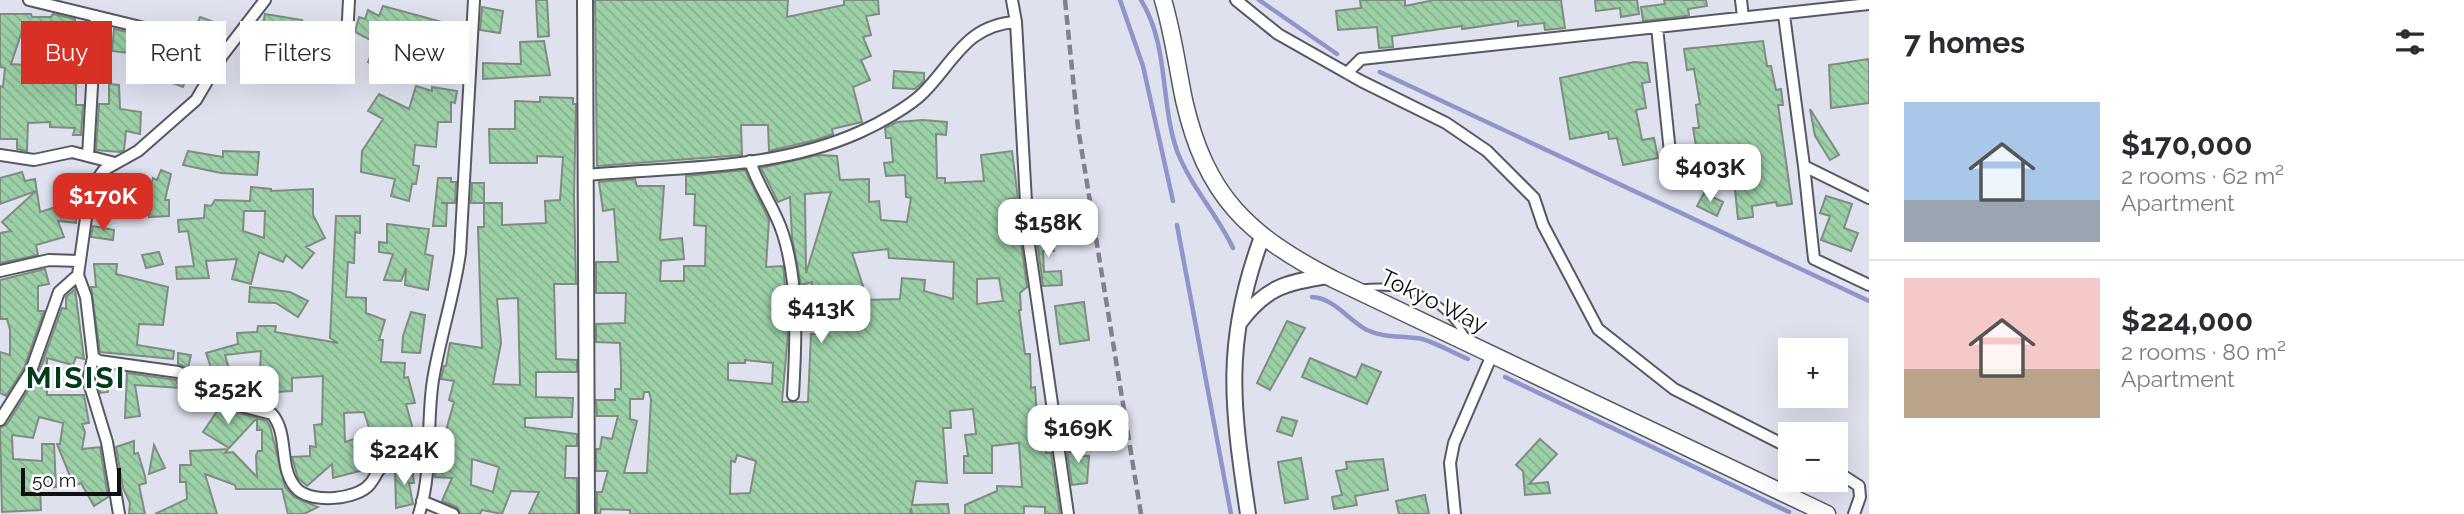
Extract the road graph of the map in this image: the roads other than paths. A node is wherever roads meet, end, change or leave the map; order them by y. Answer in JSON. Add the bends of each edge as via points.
{"nodes":[{"id":1,"x":29,"y":0,"type":"edge"},
{"id":2,"x":265,"y":0,"type":"edge"},
{"id":3,"x":349,"y":0,"type":"edge"},
{"id":4,"x":474,"y":0,"type":"edge"},
{"id":5,"x":585,"y":0,"type":"edge"},
{"id":6,"x":1012,"y":0,"type":"edge"},
{"id":7,"x":1163,"y":0,"type":"edge"},
{"id":8,"x":1236,"y":0,"type":"edge"},
{"id":9,"x":1741,"y":0,"type":"edge"},
{"id":10,"x":1869,"y":4,"type":"edge"},
{"id":11,"x":80,"y":6,"type":"edge"},
{"id":12,"x":1784,"y":15,"type":"junction"},
{"id":13,"x":96,"y":16,"type":"junction"},
{"id":14,"x":1743,"y":17,"type":"junction"},
{"id":15,"x":348,"y":21,"type":"edge"},
{"id":16,"x":1016,"y":22,"type":"junction"},
{"id":17,"x":126,"y":23,"type":"edge"},
{"id":18,"x":1657,"y":27,"type":"junction"},
{"id":19,"x":226,"y":51,"type":"edge"},
{"id":20,"x":1347,"y":73,"type":"junction"},
{"id":21,"x":205,"y":84,"type":"edge"},
{"id":22,"x":0,"y":155,"type":"edge"},
{"id":23,"x":88,"y":156,"type":"junction"},
{"id":24,"x":750,"y":161,"type":"junction"},
{"id":25,"x":115,"y":163,"type":"junction"},
{"id":26,"x":1804,"y":166,"type":"junction"},
{"id":27,"x":587,"y":175,"type":"junction"},
{"id":28,"x":1668,"y":178,"type":"dead end"},
{"id":29,"x":1869,"y":198,"type":"edge"},
{"id":30,"x":1262,"y":237,"type":"junction"},
{"id":31,"x":79,"y":261,"type":"junction"},
{"id":32,"x":0,"y":271,"type":"edge"},
{"id":33,"x":78,"y":275,"type":"junction"},
{"id":34,"x":1328,"y":276,"type":"junction"},
{"id":35,"x":1869,"y":285,"type":"edge"},
{"id":36,"x":1354,"y":288,"type":"junction"},
{"id":37,"x":1237,"y":325,"type":"junction"},
{"id":38,"x":1472,"y":345,"type":"junction"},
{"id":39,"x":1492,"y":355,"type":"junction"},
{"id":40,"x":93,"y":357,"type":"junction"},
{"id":41,"x":793,"y":395,"type":"dead end"},
{"id":42,"x":0,"y":420,"type":"edge"},
{"id":43,"x":1778,"y":441,"type":"edge"},
{"id":44,"x":430,"y":461,"type":"junction"},
{"id":45,"x":1848,"y":479,"type":"edge"},
{"id":46,"x":422,"y":501,"type":"junction"},
{"id":47,"x":119,"y":514,"type":"edge"},
{"id":48,"x":419,"y":514,"type":"edge"},
{"id":49,"x":453,"y":514,"type":"edge"},
{"id":50,"x":587,"y":514,"type":"edge"},
{"id":51,"x":1068,"y":514,"type":"edge"},
{"id":52,"x":1248,"y":514,"type":"edge"},
{"id":53,"x":1455,"y":514,"type":"edge"},
{"id":54,"x":1827,"y":514,"type":"edge"},
{"id":55,"x":1854,"y":514,"type":"edge"}],
"edges":[{"from":1,"to":11,"type":"street"},
{"from":2,"to":19,"type":"street"},
{"from":3,"to":15,"type":"street"},
{"from":4,"to":44,"type":"street","via":[[460,253],[433,380]]},
{"from":5,"to":27,"type":"street"},
{"from":6,"to":16,"type":"street"},
{"from":7,"to":30,"type":"main road","name":"Tokyo Way","via":[[1200,156],[1220,194]]},
{"from":8,"to":20,"type":"street","via":[[1278,34]]},
{"from":9,"to":14,"type":"street"},
{"from":10,"to":12,"type":"street"},
{"from":11,"to":13,"type":"street"},
{"from":12,"to":14,"type":"street"},
{"from":12,"to":26,"type":"street"},
{"from":13,"to":17,"type":"street"},
{"from":13,"to":23,"type":"street"},
{"from":14,"to":18,"type":"street"},
{"from":16,"to":24,"type":"street","via":[[986,27],[945,63],[922,94],[881,122],[818,146]]},
{"from":16,"to":51,"type":"street","via":[[1028,238]]},
{"from":18,"to":20,"type":"street","via":[[1362,60]]},
{"from":18,"to":28,"type":"street","via":[[1672,172]]},
{"from":20,"to":43,"type":"street","via":[[1487,151],[1534,198],[1543,225],[1598,329],[1615,344],[1674,389]]},
{"from":21,"to":25,"type":"street","via":[[195,100],[138,151]]},
{"from":22,"to":23,"type":"street","via":[[34,160],[62,152]]},
{"from":23,"to":25,"type":"street"},
{"from":24,"to":27,"type":"street"},
{"from":24,"to":41,"type":"street","via":[[776,214],[789,260],[795,331]]},
{"from":25,"to":31,"type":"street","via":[[90,189]]},
{"from":26,"to":29,"type":"street"},
{"from":26,"to":35,"type":"street","via":[[1814,259]]},
{"from":27,"to":50,"type":"street"},
{"from":30,"to":34,"type":"main road","name":"Tokyo Way"},
{"from":30,"to":37,"type":"street"},
{"from":31,"to":32,"type":"street","via":[[49,260]]},
{"from":31,"to":33,"type":"street"},
{"from":33,"to":40,"type":"street","via":[[86,297]]},
{"from":33,"to":42,"type":"street","via":[[59,292],[31,371]]},
{"from":34,"to":36,"type":"main road","name":"Tokyo Way"},
{"from":34,"to":37,"type":"street","via":[[1290,282],[1267,293]]},
{"from":36,"to":38,"type":"main road","name":"Tokyo Way"},
{"from":36,"to":38,"type":"lane","via":[[1389,285],[1423,294],[1451,313]]},
{"from":37,"to":52,"type":"street","via":[[1233,409]]},
{"from":38,"to":39,"type":"main road","name":"Tokyo Way"},
{"from":39,"to":53,"type":"street","via":[[1454,443],[1450,463]]},
{"from":39,"to":54,"type":"main road","name":"Tokyo Way"},
{"from":40,"to":44,"type":"street","via":[[178,372],[238,405],[272,414],[281,431],[290,479],[303,493],[348,495],[370,485],[378,469],[390,462]]},
{"from":40,"to":47,"type":"street","via":[[89,377],[107,442]]},
{"from":44,"to":46,"type":"street"},
{"from":45,"to":55,"type":"street","via":[[1859,486]]},
{"from":46,"to":48,"type":"street"},
{"from":46,"to":49,"type":"street"}]}
